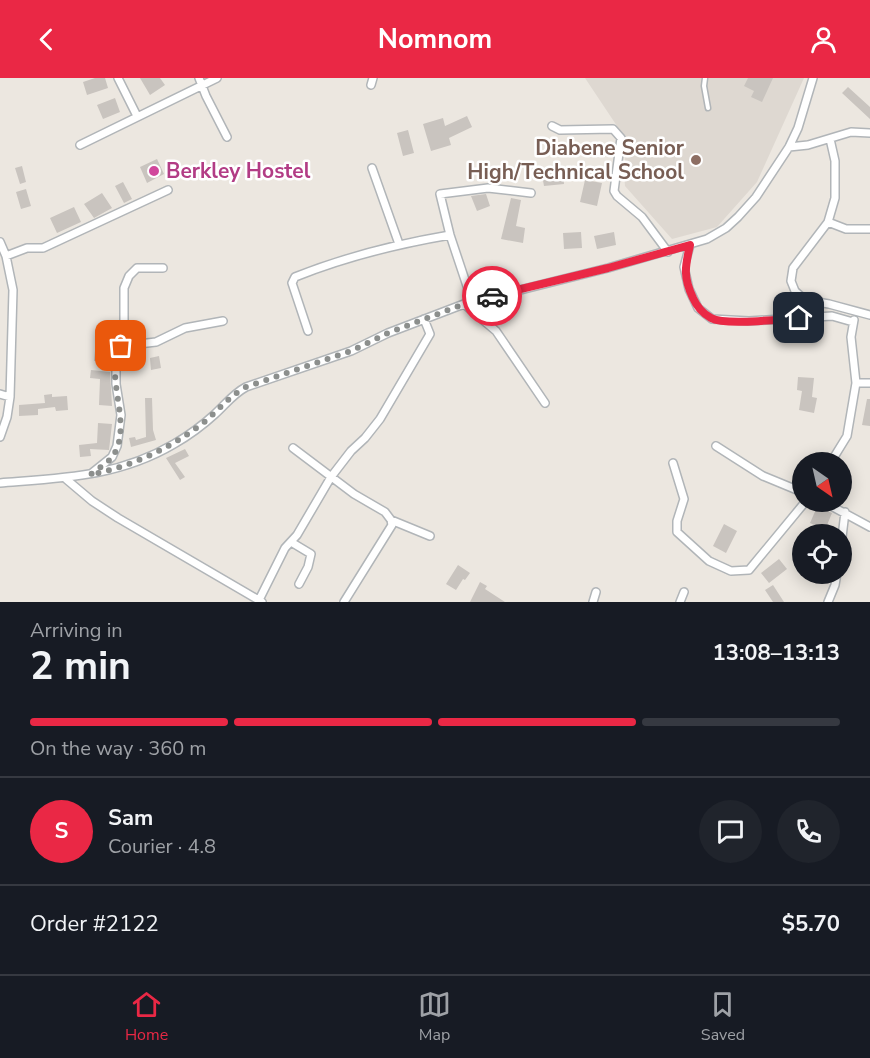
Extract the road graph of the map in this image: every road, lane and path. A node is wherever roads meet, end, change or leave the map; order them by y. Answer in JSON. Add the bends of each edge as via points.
{"nodes":[{"id":1,"x":118,"y":78,"type":"edge"},
{"id":2,"x":217,"y":78,"type":"edge"},
{"id":3,"x":705,"y":78,"type":"edge"},
{"id":4,"x":813,"y":78,"type":"edge"},
{"id":5,"x":200,"y":82,"type":"edge"},
{"id":6,"x":708,"y":108,"type":"dead end"},
{"id":7,"x":137,"y":116,"type":"junction"},
{"id":8,"x":552,"y":126,"type":"dead end"},
{"id":9,"x":870,"y":133,"type":"edge"},
{"id":10,"x":227,"y":137,"type":"dead end"},
{"id":11,"x":830,"y":139,"type":"junction"},
{"id":12,"x":80,"y":145,"type":"dead end"},
{"id":13,"x":789,"y":147,"type":"junction"},
{"id":14,"x":372,"y":168,"type":"dead end"},
{"id":15,"x":168,"y":190,"type":"dead end"},
{"id":16,"x":531,"y":193,"type":"dead end"},
{"id":17,"x":828,"y":222,"type":"junction"},
{"id":18,"x":870,"y":229,"type":"edge"},
{"id":19,"x":450,"y":234,"type":"junction"},
{"id":20,"x":0,"y":242,"type":"edge"},
{"id":21,"x":399,"y":244,"type":"junction"},
{"id":22,"x":690,"y":245,"type":"junction"},
{"id":23,"x":668,"y":252,"type":"junction"},
{"id":24,"x":6,"y":256,"type":"junction"},
{"id":25,"x":163,"y":268,"type":"dead end"},
{"id":26,"x":472,"y":301,"type":"junction"},
{"id":27,"x":464,"y":304,"type":"junction"},
{"id":28,"x":857,"y":311,"type":"junction"},
{"id":29,"x":870,"y":315,"type":"edge"},
{"id":30,"x":424,"y":319,"type":"junction"},
{"id":31,"x":223,"y":321,"type":"dead end"},
{"id":32,"x":854,"y":322,"type":"junction"},
{"id":33,"x":308,"y":331,"type":"dead end"},
{"id":34,"x":121,"y":346,"type":"junction"},
{"id":35,"x":870,"y":382,"type":"edge"},
{"id":36,"x":856,"y":383,"type":"junction"},
{"id":37,"x":0,"y":394,"type":"edge"},
{"id":38,"x":10,"y":397,"type":"junction"},
{"id":39,"x":545,"y":403,"type":"dead end"},
{"id":40,"x":0,"y":437,"type":"edge"},
{"id":41,"x":716,"y":446,"type":"dead end"},
{"id":42,"x":294,"y":448,"type":"dead end"},
{"id":43,"x":837,"y":452,"type":"edge"},
{"id":44,"x":673,"y":463,"type":"dead end"},
{"id":45,"x":90,"y":475,"type":"junction"},
{"id":46,"x":331,"y":477,"type":"junction"},
{"id":47,"x":66,"y":479,"type":"junction"},
{"id":48,"x":0,"y":483,"type":"edge"},
{"id":49,"x":792,"y":488,"type":"edge"},
{"id":50,"x":797,"y":512,"type":"edge"},
{"id":51,"x":845,"y":512,"type":"joint"},
{"id":52,"x":391,"y":520,"type":"junction"},
{"id":53,"x":844,"y":524,"type":"edge"},
{"id":54,"x":870,"y":526,"type":"edge"},
{"id":55,"x":430,"y":536,"type":"dead end"},
{"id":56,"x":291,"y":542,"type":"junction"},
{"id":57,"x":299,"y":584,"type":"dead end"},
{"id":58,"x":835,"y":584,"type":"edge"},
{"id":59,"x":596,"y":592,"type":"dead end"},
{"id":60,"x":684,"y":592,"type":"dead end"},
{"id":61,"x":260,"y":602,"type":"edge"},
{"id":62,"x":344,"y":602,"type":"edge"},
{"id":63,"x":593,"y":602,"type":"edge"},
{"id":64,"x":680,"y":602,"type":"edge"},
{"id":65,"x":828,"y":602,"type":"edge"}],
"edges":[{"from":1,"to":7,"type":"street"},
{"from":2,"to":5,"type":"street"},
{"from":3,"to":6,"type":"lane"},
{"from":4,"to":13,"type":"street"},
{"from":5,"to":7,"type":"street"},
{"from":5,"to":10,"type":"street"},
{"from":7,"to":12,"type":"street"},
{"from":8,"to":23,"type":"street","via":[[560,130],[618,132],[621,138],[614,191],[642,217]]},
{"from":9,"to":11,"type":"street","via":[[851,132]]},
{"from":11,"to":13,"type":"street"},
{"from":11,"to":17,"type":"street","via":[[835,161],[835,198]]},
{"from":13,"to":22,"type":"street","via":[[738,217],[726,228]]},
{"from":14,"to":21,"type":"street"},
{"from":15,"to":24,"type":"street","via":[[43,248],[27,248]]},
{"from":16,"to":19,"type":"street","via":[[488,188],[440,194]]},
{"from":17,"to":18,"type":"street","via":[[846,229]]},
{"from":17,"to":28,"type":"street","via":[[793,268],[791,280],[795,291],[805,300]]},
{"from":19,"to":21,"type":"street"},
{"from":19,"to":26,"type":"street"},
{"from":20,"to":24,"type":"street"},
{"from":21,"to":33,"type":"street","via":[[295,277],[292,283]]},
{"from":22,"to":23,"type":"street"},
{"from":22,"to":32,"type":"street","via":[[684,267],[689,289],[698,309],[712,319],[832,316]]},
{"from":23,"to":26,"type":"street"},
{"from":24,"to":38,"type":"street","via":[[13,290]]},
{"from":25,"to":34,"type":"street","via":[[137,268],[129,276],[124,288]]},
{"from":26,"to":27,"type":"street"},
{"from":27,"to":30,"type":"street"},
{"from":27,"to":39,"type":"street","via":[[496,331]]},
{"from":28,"to":29,"type":"street"},
{"from":28,"to":32,"type":"street"},
{"from":30,"to":45,"type":"street","via":[[351,351],[246,387],[174,444],[133,463]]},
{"from":30,"to":46,"type":"street","via":[[430,334],[391,403]]},
{"from":31,"to":34,"type":"street","via":[[185,328],[156,342]]},
{"from":32,"to":36,"type":"street","via":[[851,337]]},
{"from":34,"to":45,"type":"street","via":[[116,360],[121,415],[117,446],[112,458]]},
{"from":35,"to":36,"type":"street"},
{"from":36,"to":43,"type":"street","via":[[847,436]]},
{"from":37,"to":38,"type":"street"},
{"from":38,"to":40,"type":"street"},
{"from":41,"to":49,"type":"street","via":[[763,476]]},
{"from":42,"to":46,"type":"street"},
{"from":44,"to":50,"type":"street","via":[[684,499],[677,532],[709,561],[731,571],[749,570]]},
{"from":45,"to":47,"type":"street"},
{"from":46,"to":52,"type":"street","via":[[386,512]]},
{"from":46,"to":56,"type":"street"},
{"from":47,"to":48,"type":"street"},
{"from":47,"to":61,"type":"street","via":[[118,518]]},
{"from":51,"to":53,"type":"street"},
{"from":51,"to":54,"type":"street"},
{"from":52,"to":55,"type":"street"},
{"from":52,"to":62,"type":"street","via":[[392,525]]},
{"from":56,"to":57,"type":"street","via":[[311,554]]},
{"from":56,"to":61,"type":"street"},
{"from":58,"to":65,"type":"street"},
{"from":59,"to":63,"type":"street"},
{"from":60,"to":64,"type":"street"}]}
